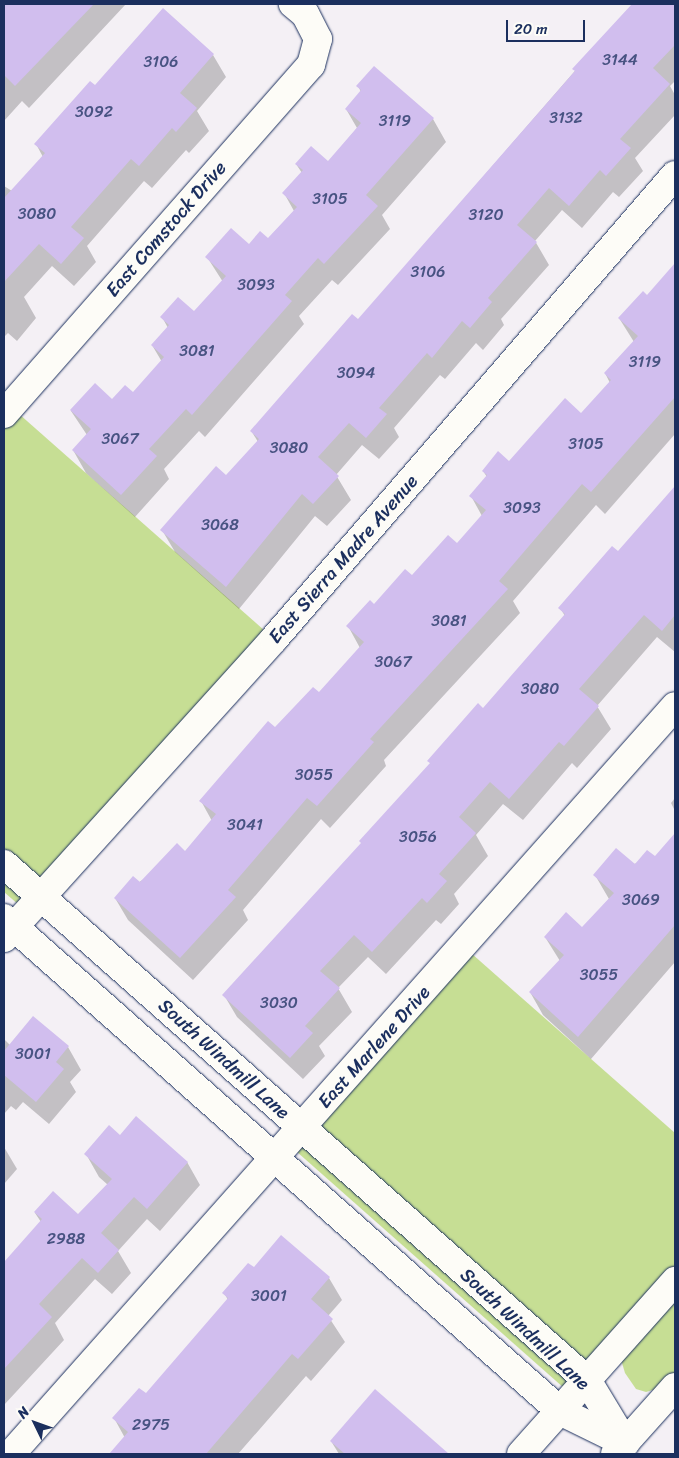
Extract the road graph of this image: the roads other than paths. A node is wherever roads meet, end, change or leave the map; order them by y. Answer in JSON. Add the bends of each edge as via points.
{"nodes":[{"id":1,"x":293,"y":4,"type":"edge"},
{"id":2,"x":675,"y":175,"type":"edge"},
{"id":3,"x":4,"y":414,"type":"edge"},
{"id":4,"x":675,"y":706,"type":"edge"},
{"id":5,"x":4,"y":864,"type":"edge"},
{"id":6,"x":41,"y":897,"type":"junction"},
{"id":7,"x":7,"y":928,"type":"edge"},
{"id":8,"x":301,"y":1128,"type":"junction"},
{"id":9,"x":274,"y":1159,"type":"junction"},
{"id":10,"x":675,"y":1281,"type":"edge"},
{"id":11,"x":587,"y":1380,"type":"junction"},
{"id":12,"x":675,"y":1387,"type":"edge"},
{"id":13,"x":560,"y":1411,"type":"junction"},
{"id":14,"x":620,"y":1449,"type":"edge"},
{"id":15,"x":11,"y":1454,"type":"edge"},
{"id":16,"x":521,"y":1454,"type":"edge"}],
"edges":[{"from":1,"to":3,"type":"street","name":"East Comstock Drive","via":[[305,14],[318,39],[311,65]]},
{"from":2,"to":6,"type":"street","name":"East Sierra Madre Avenue","via":[[274,639]]},
{"from":4,"to":8,"type":"street","name":"East Marlene Drive"},
{"from":5,"to":6,"type":"street","name":"South Windmill Lane"},
{"from":6,"to":7,"type":"street","name":"East Sierra Madre Avenue"},
{"from":6,"to":8,"type":"street","name":"South Windmill Lane"},
{"from":7,"to":9,"type":"street","name":"South Windmill Lane"},
{"from":8,"to":9,"type":"street","name":"East Marlene Drive"},
{"from":8,"to":11,"type":"street","name":"South Windmill Lane"},
{"from":9,"to":13,"type":"street","name":"South Windmill Lane"},
{"from":9,"to":15,"type":"street","name":"East Marlene Drive"},
{"from":10,"to":11,"type":"street"},
{"from":11,"to":13,"type":"street"},
{"from":11,"to":14,"type":"street","name":"South Windmill Lane"},
{"from":12,"to":14,"type":"street"},
{"from":13,"to":14,"type":"street","name":"South Windmill Lane"},
{"from":13,"to":16,"type":"street"}]}
